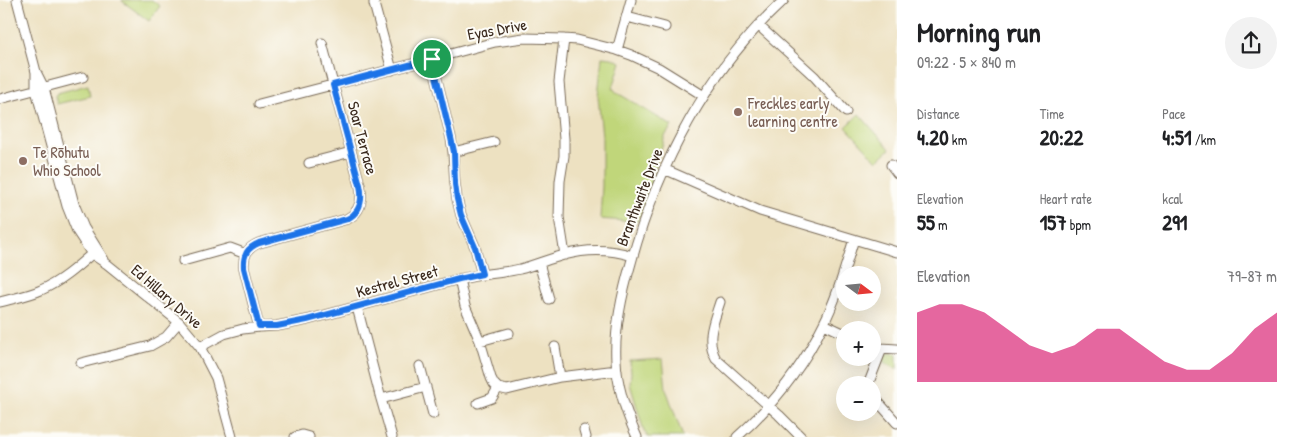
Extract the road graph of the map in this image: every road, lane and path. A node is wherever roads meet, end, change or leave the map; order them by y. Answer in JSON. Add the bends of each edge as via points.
{"nodes":[{"id":1,"x":17,"y":0,"type":"edge"},
{"id":2,"x":374,"y":0,"type":"edge"},
{"id":3,"x":632,"y":0,"type":"edge"},
{"id":4,"x":784,"y":0,"type":"edge"},
{"id":5,"x":627,"y":17,"type":"junction"},
{"id":6,"x":758,"y":25,"type":"junction"},
{"id":7,"x":665,"y":27,"type":"dead end"},
{"id":8,"x":564,"y":39,"type":"junction"},
{"id":9,"x":322,"y":43,"type":"dead end"},
{"id":10,"x":617,"y":50,"type":"junction"},
{"id":11,"x":432,"y":59,"type":"junction"},
{"id":12,"x":392,"y":70,"type":"junction"},
{"id":13,"x":84,"y":77,"type":"dead end"},
{"id":14,"x":333,"y":85,"type":"junction"},
{"id":15,"x":40,"y":89,"type":"junction"},
{"id":16,"x":704,"y":96,"type":"junction"},
{"id":17,"x":0,"y":99,"type":"edge"},
{"id":18,"x":259,"y":104,"type":"dead end"},
{"id":19,"x":846,"y":112,"type":"dead end"},
{"id":20,"x":494,"y":142,"type":"dead end"},
{"id":21,"x":350,"y":152,"type":"junction"},
{"id":22,"x":454,"y":152,"type":"junction"},
{"id":23,"x":309,"y":163,"type":"dead end"},
{"id":24,"x":891,"y":165,"type":"dead end"},
{"id":25,"x":664,"y":169,"type":"junction"},
{"id":26,"x":897,"y":173,"type":"edge"},
{"id":27,"x":854,"y":239,"type":"junction"},
{"id":28,"x":95,"y":252,"type":"junction"},
{"id":29,"x":897,"y":252,"type":"edge"},
{"id":30,"x":246,"y":254,"type":"junction"},
{"id":31,"x":565,"y":255,"type":"junction"},
{"id":32,"x":633,"y":256,"type":"junction"},
{"id":33,"x":183,"y":261,"type":"dead end"},
{"id":34,"x":540,"y":263,"type":"junction"},
{"id":35,"x":482,"y":274,"type":"junction"},
{"id":36,"x":459,"y":279,"type":"junction"},
{"id":37,"x":549,"y":298,"type":"dead end"},
{"id":38,"x":0,"y":302,"type":"edge"},
{"id":39,"x":720,"y":302,"type":"dead end"},
{"id":40,"x":357,"y":307,"type":"junction"},
{"id":41,"x":179,"y":322,"type":"junction"},
{"id":42,"x":824,"y":324,"type":"junction"},
{"id":43,"x":259,"y":326,"type":"junction"},
{"id":44,"x":836,"y":330,"type":"edge"},
{"id":45,"x":509,"y":333,"type":"dead end"},
{"id":46,"x":480,"y":341,"type":"junction"},
{"id":47,"x":200,"y":346,"type":"junction"},
{"id":48,"x":555,"y":347,"type":"dead end"},
{"id":49,"x":881,"y":347,"type":"edge"},
{"id":50,"x":897,"y":349,"type":"edge"},
{"id":51,"x":81,"y":363,"type":"dead end"},
{"id":52,"x":420,"y":366,"type":"dead end"},
{"id":53,"x":617,"y":370,"type":"junction"},
{"id":54,"x":560,"y":377,"type":"junction"},
{"id":55,"x":426,"y":387,"type":"junction"},
{"id":56,"x":498,"y":388,"type":"junction"},
{"id":57,"x":381,"y":399,"type":"junction"},
{"id":58,"x":478,"y":404,"type":"dead end"},
{"id":59,"x":881,"y":405,"type":"edge"},
{"id":60,"x":768,"y":406,"type":"junction"},
{"id":61,"x":433,"y":414,"type":"dead end"},
{"id":62,"x":897,"y":423,"type":"edge"},
{"id":63,"x":232,"y":437,"type":"edge"},
{"id":64,"x":295,"y":437,"type":"edge"},
{"id":65,"x":309,"y":437,"type":"edge"},
{"id":66,"x":392,"y":437,"type":"edge"},
{"id":67,"x":637,"y":437,"type":"edge"},
{"id":68,"x":737,"y":437,"type":"edge"},
{"id":69,"x":801,"y":437,"type":"edge"}],
"edges":[{"from":1,"to":15,"type":"street","name":"Ed Hillary Drive"},
{"from":2,"to":12,"type":"street"},
{"from":3,"to":5,"type":"street"},
{"from":4,"to":6,"type":"street","name":"Branthwaite Drive"},
{"from":5,"to":7,"type":"street"},
{"from":5,"to":10,"type":"street"},
{"from":6,"to":16,"type":"street","name":"Branthwaite Drive"},
{"from":6,"to":19,"type":"street","via":[[814,76]]},
{"from":8,"to":10,"type":"street","name":"Eyas Drive"},
{"from":8,"to":11,"type":"street","name":"Eyas Drive","via":[[524,38],[495,42]]},
{"from":8,"to":31,"type":"street","via":[[559,82],[564,139],[559,218]]},
{"from":9,"to":14,"type":"street","name":"Soar Terrace"},
{"from":10,"to":16,"type":"street","name":"Eyas Drive","via":[[659,68]]},
{"from":11,"to":12,"type":"street","name":"Eyas Drive"},
{"from":11,"to":22,"type":"street"},
{"from":12,"to":14,"type":"street","name":"Eyas Drive"},
{"from":13,"to":15,"type":"street"},
{"from":14,"to":18,"type":"street","name":"Eyas Drive"},
{"from":14,"to":21,"type":"street","name":"Soar Terrace"},
{"from":15,"to":17,"type":"street"},
{"from":15,"to":28,"type":"street","name":"Ed Hillary Drive","via":[[74,204]]},
{"from":16,"to":25,"type":"street","name":"Branthwaite Drive"},
{"from":20,"to":22,"type":"street"},
{"from":21,"to":23,"type":"street"},
{"from":21,"to":30,"type":"street","name":"Soar Terrace","via":[[362,200],[353,216],[253,245]]},
{"from":22,"to":35,"type":"street","via":[[457,199]]},
{"from":24,"to":26,"type":"street"},
{"from":25,"to":27,"type":"street","via":[[750,207]]},
{"from":25,"to":32,"type":"street","name":"Branthwaite Drive"},
{"from":27,"to":29,"type":"street"},
{"from":27,"to":42,"type":"street"},
{"from":28,"to":38,"type":"street","via":[[51,286]]},
{"from":28,"to":41,"type":"street","name":"Ed Hillary Drive"},
{"from":30,"to":33,"type":"street","via":[[230,248]]},
{"from":30,"to":43,"type":"street","via":[[244,268]]},
{"from":31,"to":32,"type":"street","name":"Kestrel Street","via":[[602,251]]},
{"from":31,"to":34,"type":"street","name":"Kestrel Street"},
{"from":32,"to":53,"type":"street","name":"Branthwaite Drive","via":[[618,322]]},
{"from":34,"to":35,"type":"street","name":"Kestrel Street","via":[[502,273]]},
{"from":34,"to":37,"type":"street"},
{"from":35,"to":36,"type":"street","name":"Kestrel Street"},
{"from":36,"to":40,"type":"street","name":"Kestrel Street"},
{"from":36,"to":46,"type":"street"},
{"from":39,"to":60,"type":"street","via":[[711,332],[712,351],[723,366]]},
{"from":40,"to":43,"type":"street","name":"Kestrel Street","via":[[285,325]]},
{"from":40,"to":57,"type":"street"},
{"from":41,"to":47,"type":"street","name":"Ed Hillary Drive"},
{"from":41,"to":51,"type":"street","via":[[166,337],[150,346]]},
{"from":42,"to":44,"type":"street"},
{"from":42,"to":60,"type":"street","via":[[804,358]]},
{"from":43,"to":47,"type":"street","name":"Kestrel Street","via":[[224,334]]},
{"from":45,"to":46,"type":"street"},
{"from":46,"to":56,"type":"street","via":[[491,378]]},
{"from":47,"to":63,"type":"street","name":"Ed Hillary Drive","via":[[216,378]]},
{"from":48,"to":54,"type":"street"},
{"from":49,"to":50,"type":"street"},
{"from":52,"to":55,"type":"street"},
{"from":53,"to":54,"type":"street"},
{"from":53,"to":67,"type":"street","name":"Branthwaite Drive","via":[[626,409]]},
{"from":54,"to":56,"type":"street","via":[[507,390]]},
{"from":55,"to":57,"type":"street"},
{"from":55,"to":61,"type":"street"},
{"from":56,"to":58,"type":"street","via":[[492,398]]},
{"from":57,"to":66,"type":"street"},
{"from":59,"to":62,"type":"street"},
{"from":60,"to":68,"type":"street"},
{"from":60,"to":69,"type":"street"},
{"from":64,"to":65,"type":"street"}]}
